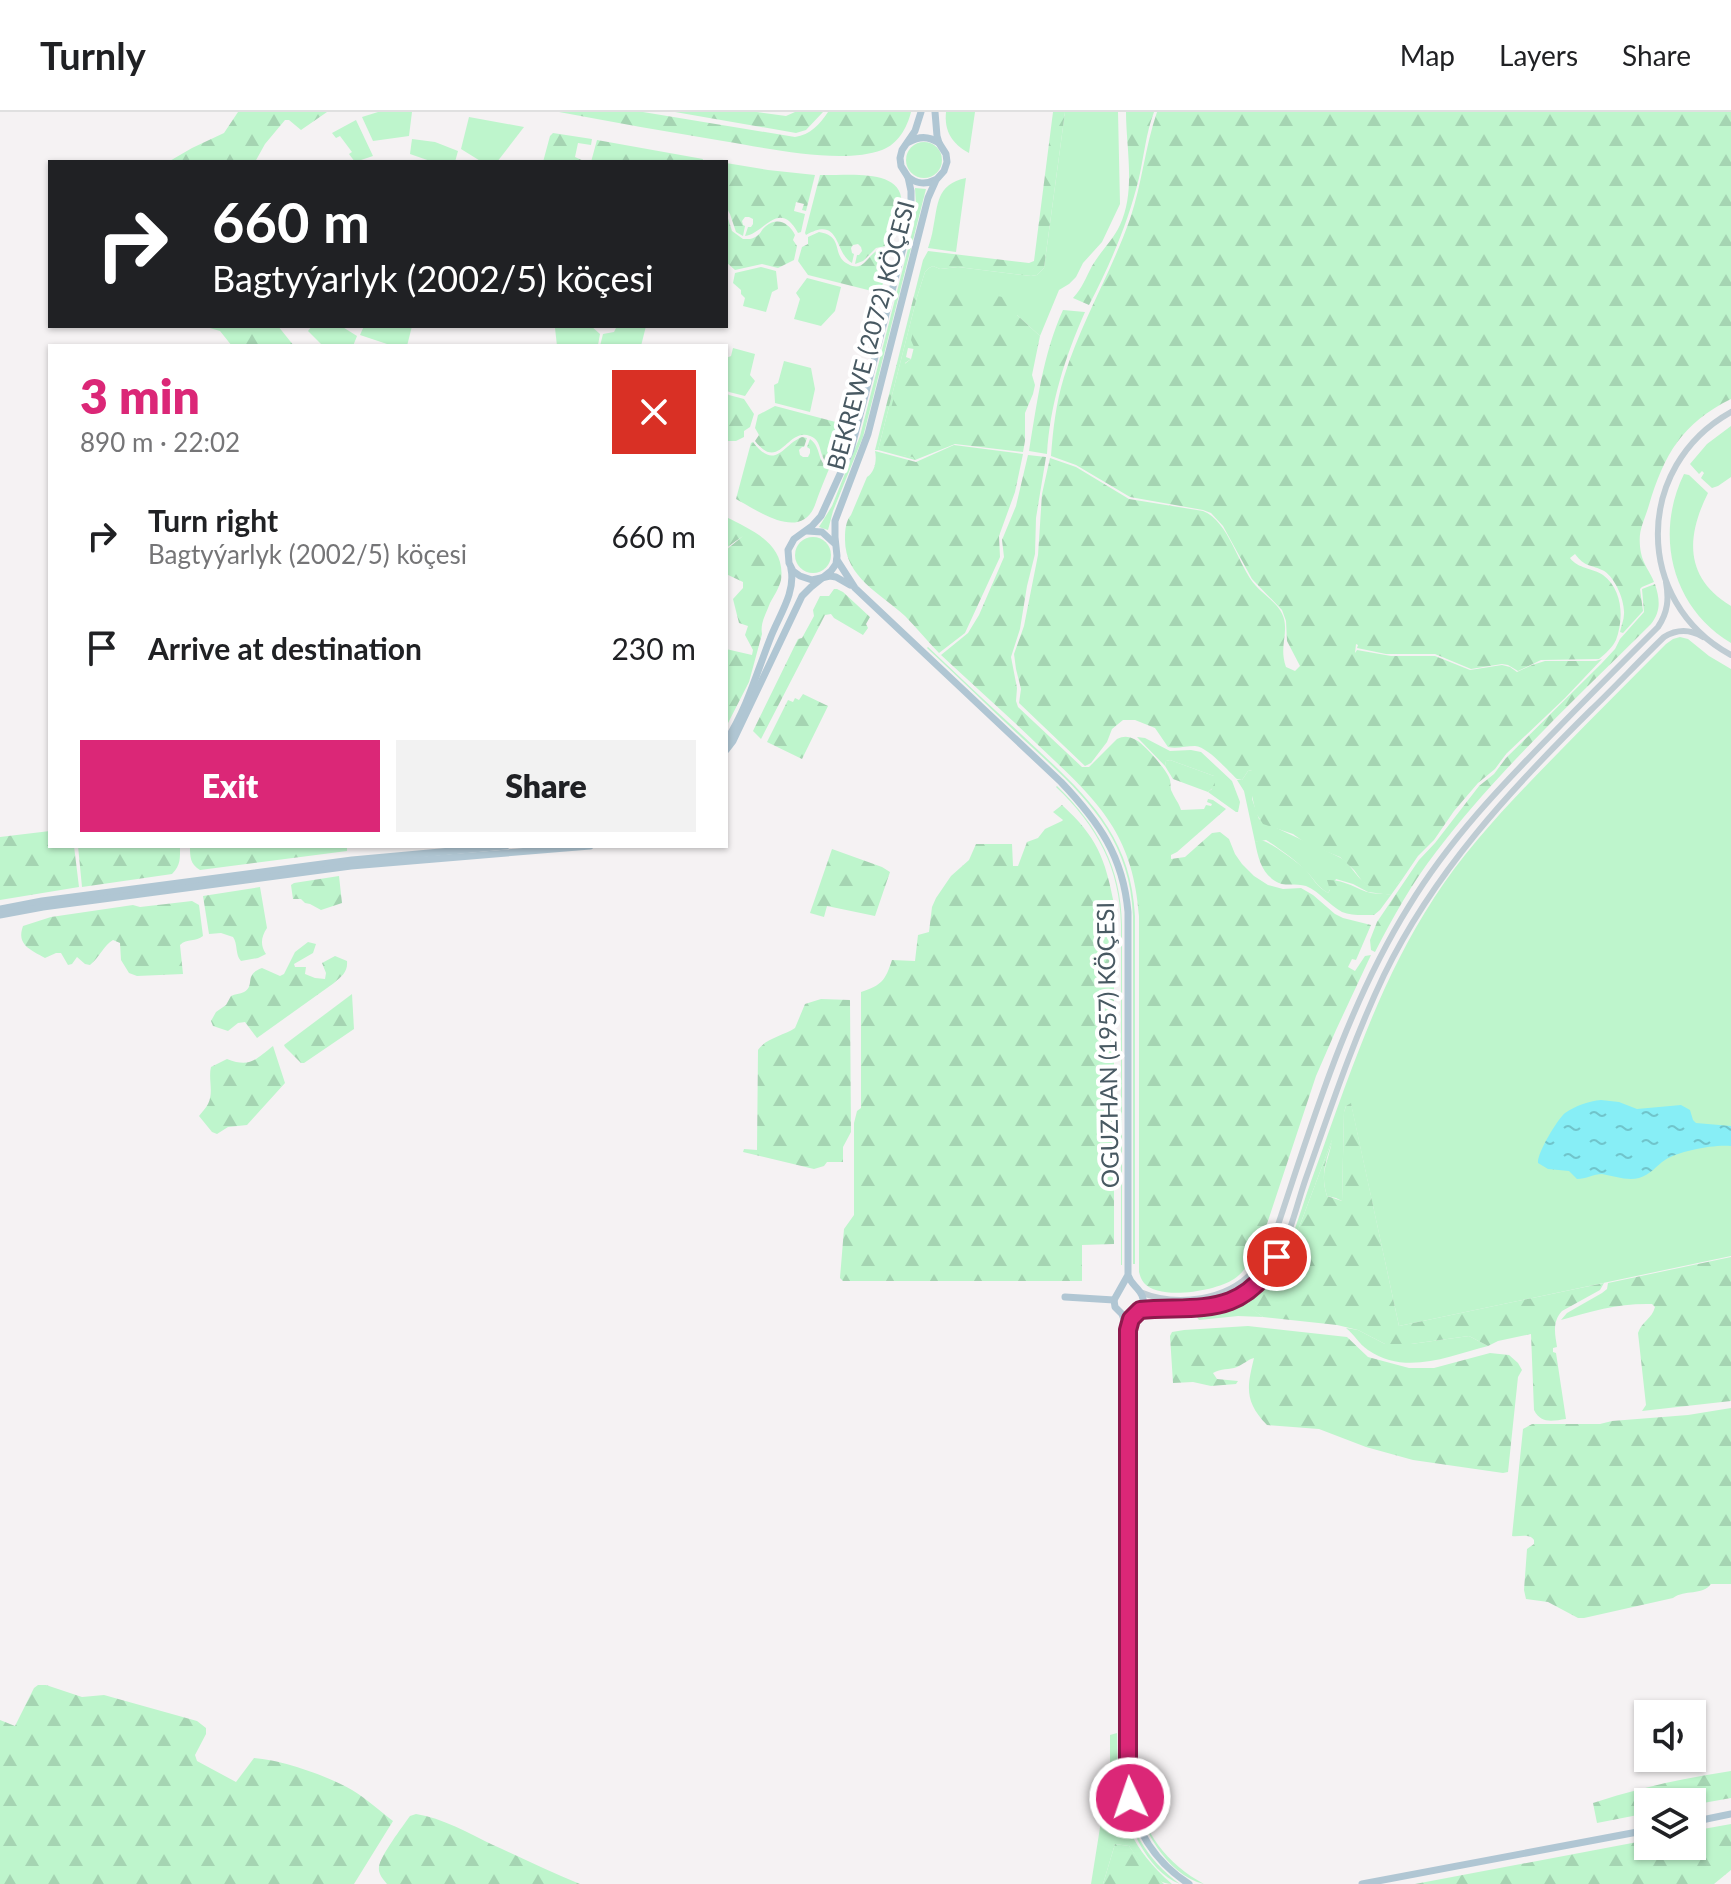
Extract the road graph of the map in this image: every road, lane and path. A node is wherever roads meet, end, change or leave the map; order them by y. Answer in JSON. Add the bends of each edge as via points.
{"nodes":[{"id":1,"x":921,"y":112,"type":"edge"},
{"id":2,"x":935,"y":112,"type":"edge"},
{"id":3,"x":908,"y":143,"type":"junction"},
{"id":4,"x":939,"y":143,"type":"junction"},
{"id":5,"x":908,"y":177,"type":"junction"},
{"id":6,"x":936,"y":180,"type":"junction"},
{"id":7,"x":1731,"y":412,"type":"edge"},
{"id":8,"x":805,"y":532,"type":"junction"},
{"id":9,"x":836,"y":547,"type":"junction"},
{"id":10,"x":837,"y":560,"type":"junction"},
{"id":11,"x":791,"y":567,"type":"junction"},
{"id":12,"x":820,"y":578,"type":"junction"},
{"id":13,"x":1666,"y":582,"type":"junction"},
{"id":14,"x":855,"y":588,"type":"junction"},
{"id":15,"x":1703,"y":637,"type":"junction"},
{"id":16,"x":1731,"y":655,"type":"edge"},
{"id":17,"x":728,"y":737,"type":"edge"},
{"id":18,"x":728,"y":746,"type":"edge"},
{"id":19,"x":484,"y":848,"type":"edge"},
{"id":20,"x":566,"y":848,"type":"edge"},
{"id":21,"x":0,"y":912,"type":"edge"},
{"id":22,"x":1128,"y":1275,"type":"junction"},
{"id":23,"x":1119,"y":1290,"type":"junction"},
{"id":24,"x":1137,"y":1290,"type":"junction"},
{"id":25,"x":1065,"y":1297,"type":"dead end"},
{"id":26,"x":1114,"y":1300,"type":"junction"},
{"id":27,"x":1137,"y":1312,"type":"junction"},
{"id":28,"x":1122,"y":1314,"type":"junction"},
{"id":29,"x":1128,"y":1330,"type":"junction"},
{"id":30,"x":1731,"y":1814,"type":"edge"},
{"id":31,"x":1706,"y":1819,"type":"edge"},
{"id":32,"x":1634,"y":1833,"type":"edge"},
{"id":33,"x":1189,"y":1884,"type":"edge"},
{"id":34,"x":1362,"y":1884,"type":"edge"}],
"edges":[{"from":1,"to":3,"type":"main road","name":"BEKREWE (2072) KÖÇESI"},
{"from":2,"to":4,"type":"main road","name":"BEKREWE (2072) KÖÇESI"},
{"from":3,"to":4,"type":"main road","via":[[923,137]]},
{"from":3,"to":5,"type":"main road","name":"BEKREWE (2072) KÖÇESI","via":[[900,162]]},
{"from":4,"to":6,"type":"main road","name":"BEKREWE (2072) KÖÇESI","via":[[947,162]]},
{"from":5,"to":6,"type":"main road","name":"BEKREWE (2072) KÖÇESI","via":[[923,183]]},
{"from":5,"to":8,"type":"main road","name":"BEKREWE (2072) KÖÇESI","via":[[910,223],[856,434],[826,509]]},
{"from":6,"to":9,"type":"main road","name":"BEKREWE (2072) KÖÇESI","via":[[868,434],[835,521]]},
{"from":7,"to":13,"type":"street","via":[[1690,445],[1666,487],[1657,534]]},
{"from":8,"to":9,"type":"main road","via":[[822,532]]},
{"from":8,"to":11,"type":"main road","name":"BEKREWE (2072) KÖÇESI","via":[[789,546]]},
{"from":9,"to":10,"type":"main road","name":"BEKREWE (2072) KÖÇESI"},
{"from":10,"to":12,"type":"main road"},
{"from":10,"to":14,"type":"main road","name":"OGUZHAN (1957) KÖÇESI"},
{"from":11,"to":12,"type":"main road","via":[[803,578]]},
{"from":11,"to":17,"type":"main road","name":"BEKREWE (2072) KÖÇESI","via":[[789,596]]},
{"from":12,"to":14,"type":"main road","name":"OGUZHAN (1957) KÖÇESI","via":[[836,577]]},
{"from":12,"to":18,"type":"main road","via":[[799,602]]},
{"from":13,"to":15,"type":"street"},
{"from":13,"to":24,"type":"street","via":[[1668,604],[1658,627],[1477,813],[1408,908],[1351,1022],[1261,1261],[1244,1280],[1214,1295],[1168,1298]]},
{"from":14,"to":22,"type":"main road","name":"OGUZHAN (1957) KÖÇESI","via":[[1061,782],[1086,808],[1112,850],[1128,912]]},
{"from":15,"to":16,"type":"street"},
{"from":15,"to":27,"type":"street","via":[[1682,631],[1664,637],[1515,788],[1436,885],[1372,1002],[1282,1247],[1264,1277],[1237,1299],[1215,1306]]},
{"from":19,"to":21,"type":"main road","via":[[352,860],[42,901]]},
{"from":20,"to":21,"type":"main road","via":[[351,866]]},
{"from":22,"to":23,"type":"main road"},
{"from":22,"to":24,"type":"main road","name":"OGUZHAN (1957) KÖÇESI"},
{"from":23,"to":24,"type":"main road"},
{"from":23,"to":26,"type":"main road"},
{"from":24,"to":27,"type":"main road","name":"OGUZHAN (1957) KÖÇESI","via":[[1143,1301]]},
{"from":25,"to":26,"type":"main road"},
{"from":26,"to":28,"type":"main road","name":"OGUZHAN (1957) KÖÇESI"},
{"from":27,"to":28,"type":"main road"},
{"from":27,"to":29,"type":"main road","name":"OGUZHAN (1957) KÖÇESI"},
{"from":28,"to":29,"type":"main road","name":"OGUZHAN (1957) KÖÇESI"},
{"from":29,"to":33,"type":"main road","name":"OGUZHAN (1957) KÖÇESI","via":[[1128,1791],[1150,1848]]},
{"from":30,"to":31,"type":"main road"},
{"from":32,"to":34,"type":"main road"}]}
